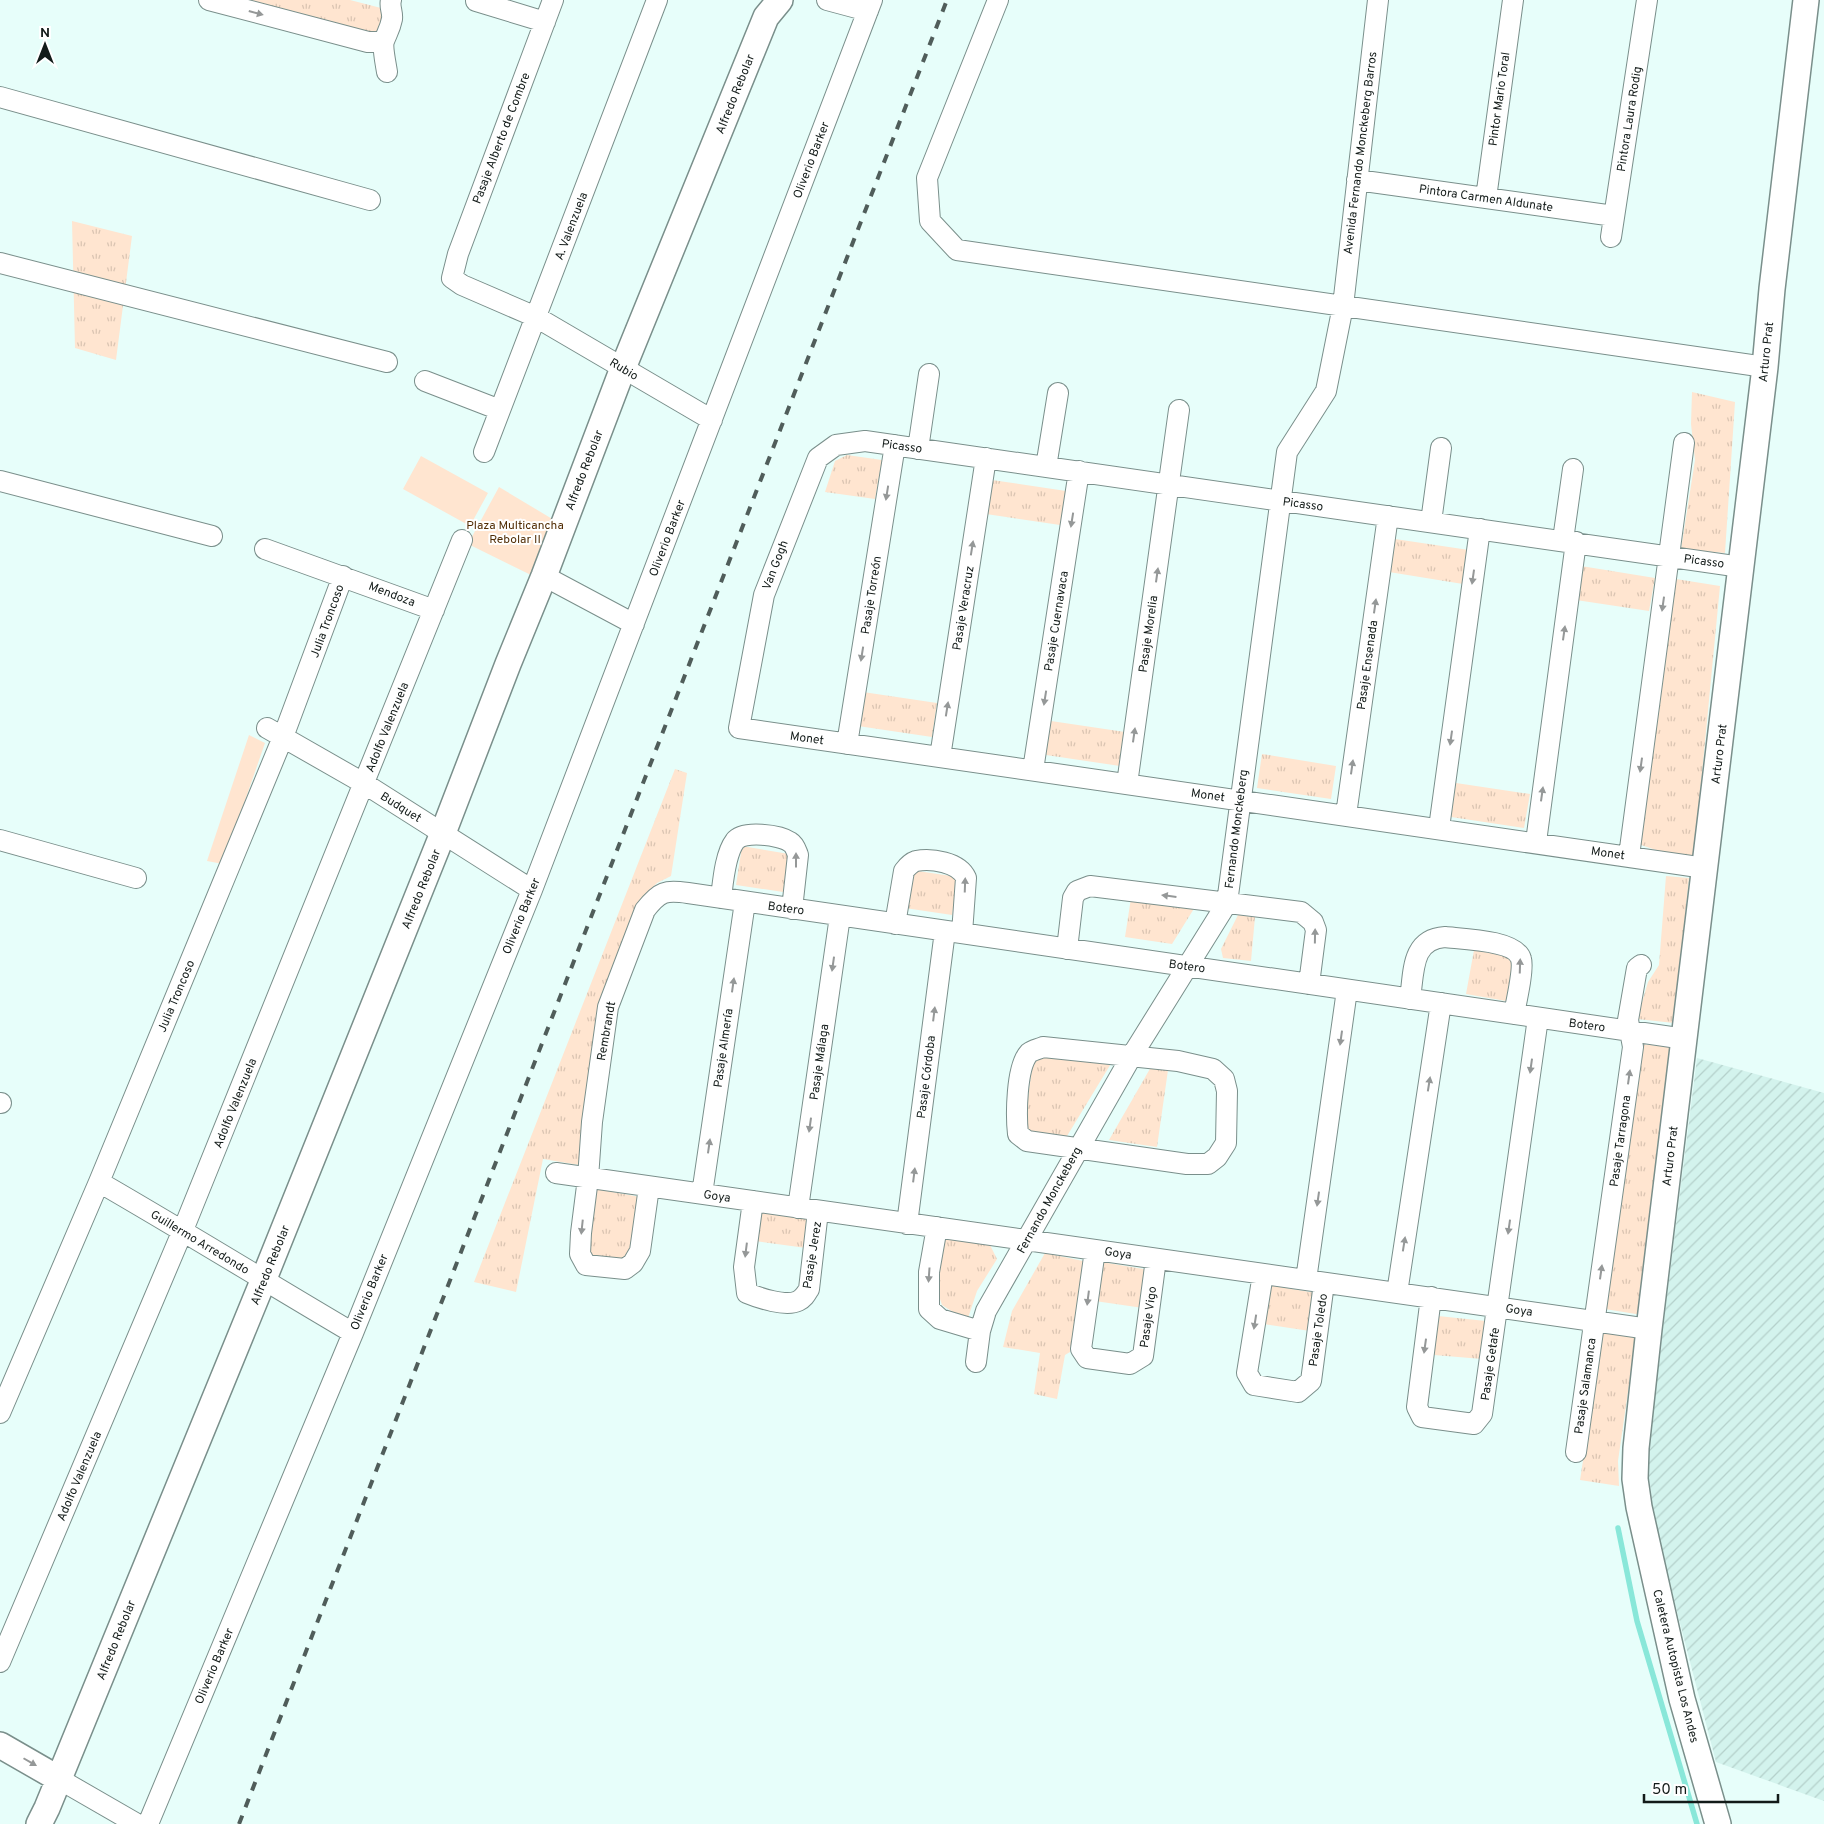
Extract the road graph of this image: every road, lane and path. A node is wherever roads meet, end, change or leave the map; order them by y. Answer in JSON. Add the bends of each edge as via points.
{"nodes":[{"id":1,"x":209,"y":0,"type":"edge"},
{"id":2,"x":553,"y":0,"type":"edge"},
{"id":3,"x":657,"y":0,"type":"edge"},
{"id":4,"x":780,"y":0,"type":"edge"},
{"id":5,"x":828,"y":0,"type":"edge"},
{"id":6,"x":998,"y":0,"type":"edge"},
{"id":7,"x":1378,"y":0,"type":"edge"},
{"id":8,"x":1513,"y":0,"type":"edge"},
{"id":9,"x":1647,"y":0,"type":"edge"},
{"id":10,"x":1806,"y":0,"type":"edge"},
{"id":11,"x":476,"y":1,"type":"edge"},
{"id":12,"x":385,"y":2,"type":"edge"},
{"id":13,"x":870,"y":5,"type":"edge"},
{"id":14,"x":545,"y":22,"type":"junction"},
{"id":15,"x":383,"y":42,"type":"junction"},
{"id":16,"x":387,"y":72,"type":"dead end"},
{"id":17,"x":0,"y":97,"type":"edge"},
{"id":18,"x":1357,"y":180,"type":"junction"},
{"id":19,"x":1486,"y":198,"type":"junction"},
{"id":20,"x":370,"y":200,"type":"dead end"},
{"id":21,"x":1614,"y":216,"type":"junction"},
{"id":22,"x":1611,"y":237,"type":"dead end"},
{"id":23,"x":0,"y":263,"type":"edge"},
{"id":24,"x":452,"y":278,"type":"joint"},
{"id":25,"x":1343,"y":306,"type":"junction"},
{"id":26,"x":536,"y":316,"type":"junction"},
{"id":27,"x":387,"y":362,"type":"dead end"},
{"id":28,"x":1765,"y":367,"type":"junction"},
{"id":29,"x":622,"y":368,"type":"junction"},
{"id":30,"x":929,"y":374,"type":"dead end"},
{"id":31,"x":425,"y":381,"type":"dead end"},
{"id":32,"x":1058,"y":393,"type":"dead end"},
{"id":33,"x":500,"y":410,"type":"junction"},
{"id":34,"x":1180,"y":410,"type":"dead end"},
{"id":35,"x":712,"y":420,"type":"junction"},
{"id":36,"x":865,"y":441,"type":"joint"},
{"id":37,"x":1684,"y":443,"type":"dead end"},
{"id":38,"x":895,"y":445,"type":"junction"},
{"id":39,"x":918,"y":448,"type":"junction"},
{"id":40,"x":1442,"y":448,"type":"dead end"},
{"id":41,"x":484,"y":452,"type":"dead end"},
{"id":42,"x":986,"y":458,"type":"junction"},
{"id":43,"x":1046,"y":467,"type":"junction"},
{"id":44,"x":1572,"y":469,"type":"dead end"},
{"id":45,"x":1079,"y":472,"type":"junction"},
{"id":46,"x":0,"y":481,"type":"edge"},
{"id":47,"x":1169,"y":485,"type":"junction"},
{"id":48,"x":1280,"y":500,"type":"junction"},
{"id":49,"x":1388,"y":516,"type":"junction"},
{"id":50,"x":1431,"y":522,"type":"junction"},
{"id":51,"x":1480,"y":529,"type":"junction"},
{"id":52,"x":212,"y":536,"type":"dead end"},
{"id":53,"x":462,"y":540,"type":"dead end"},
{"id":54,"x":1569,"y":541,"type":"junction"},
{"id":55,"x":265,"y":549,"type":"dead end"},
{"id":56,"x":1669,"y":556,"type":"junction"},
{"id":57,"x":1742,"y":566,"type":"junction"},
{"id":58,"x":343,"y":576,"type":"junction"},
{"id":59,"x":544,"y":576,"type":"junction"},
{"id":60,"x":434,"y":610,"type":"junction"},
{"id":61,"x":634,"y":624,"type":"junction"},
{"id":62,"x":739,"y":728,"type":"joint"},
{"id":63,"x":275,"y":733,"type":"junction"},
{"id":64,"x":847,"y":744,"type":"junction"},
{"id":65,"x":940,"y":757,"type":"junction"},
{"id":66,"x":1033,"y":770,"type":"junction"},
{"id":67,"x":364,"y":784,"type":"junction"},
{"id":68,"x":1127,"y":784,"type":"junction"},
{"id":69,"x":1239,"y":800,"type":"junction"},
{"id":70,"x":1346,"y":815,"type":"junction"},
{"id":71,"x":1439,"y":828,"type":"junction"},
{"id":72,"x":443,"y":833,"type":"junction"},
{"id":73,"x":0,"y":840,"type":"edge"},
{"id":74,"x":1536,"y":842,"type":"junction"},
{"id":75,"x":1629,"y":856,"type":"junction"},
{"id":76,"x":1705,"y":868,"type":"junction"},
{"id":77,"x":136,"y":878,"type":"dead end"},
{"id":78,"x":532,"y":890,"type":"junction"},
{"id":79,"x":688,"y":893,"type":"joint"},
{"id":80,"x":721,"y":898,"type":"junction"},
{"id":81,"x":745,"y":902,"type":"junction"},
{"id":82,"x":1226,"y":903,"type":"junction"},
{"id":83,"x":792,"y":909,"type":"junction"},
{"id":84,"x":840,"y":916,"type":"junction"},
{"id":85,"x":895,"y":924,"type":"junction"},
{"id":86,"x":953,"y":932,"type":"junction"},
{"id":87,"x":1067,"y":949,"type":"junction"},
{"id":88,"x":1641,"y":965,"type":"dead end"},
{"id":89,"x":1188,"y":966,"type":"junction"},
{"id":90,"x":1309,"y":984,"type":"junction"},
{"id":91,"x":1348,"y":990,"type":"junction"},
{"id":92,"x":1410,"y":999,"type":"junction"},
{"id":93,"x":1441,"y":1003,"type":"junction"},
{"id":94,"x":1514,"y":1014,"type":"junction"},
{"id":95,"x":1538,"y":1018,"type":"junction"},
{"id":96,"x":1629,"y":1031,"type":"junction"},
{"id":97,"x":1685,"y":1039,"type":"junction"},
{"id":98,"x":1131,"y":1057,"type":"junction"},
{"id":99,"x":1078,"y":1148,"type":"junction"},
{"id":100,"x":556,"y":1173,"type":"dead end"},
{"id":101,"x":588,"y":1178,"type":"junction"},
{"id":102,"x":99,"y":1182,"type":"junction"},
{"id":103,"x":649,"y":1187,"type":"junction"},
{"id":104,"x":702,"y":1194,"type":"junction"},
{"id":105,"x":753,"y":1202,"type":"junction"},
{"id":106,"x":798,"y":1208,"type":"junction"},
{"id":107,"x":818,"y":1211,"type":"junction"},
{"id":108,"x":907,"y":1224,"type":"junction"},
{"id":109,"x":937,"y":1227,"type":"junction"},
{"id":110,"x":183,"y":1230,"type":"junction"},
{"id":111,"x":1027,"y":1240,"type":"junction"},
{"id":112,"x":1095,"y":1250,"type":"junction"},
{"id":113,"x":1156,"y":1259,"type":"junction"},
{"id":114,"x":1263,"y":1274,"type":"junction"},
{"id":115,"x":263,"y":1281,"type":"junction"},
{"id":116,"x":1315,"y":1281,"type":"junction"},
{"id":117,"x":1397,"y":1293,"type":"junction"},
{"id":118,"x":1431,"y":1297,"type":"junction"},
{"id":119,"x":1498,"y":1307,"type":"junction"},
{"id":120,"x":1595,"y":1321,"type":"junction"},
{"id":121,"x":1649,"y":1329,"type":"junction"},
{"id":122,"x":980,"y":1331,"type":"junction"},
{"id":123,"x":353,"y":1333,"type":"junction"},
{"id":124,"x":976,"y":1362,"type":"dead end"},
{"id":125,"x":0,"y":1413,"type":"edge"},
{"id":126,"x":1576,"y":1452,"type":"dead end"},
{"id":127,"x":1639,"y":1508,"type":"joint"},
{"id":128,"x":0,"y":1662,"type":"edge"},
{"id":129,"x":0,"y":1745,"type":"edge"},
{"id":130,"x":59,"y":1779,"type":"junction"},
{"id":131,"x":39,"y":1824,"type":"edge"},
{"id":132,"x":137,"y":1824,"type":"edge"},
{"id":133,"x":148,"y":1824,"type":"edge"},
{"id":134,"x":1718,"y":1824,"type":"edge"}],
"edges":[{"from":1,"to":15,"type":"street","one_way":true,"via":[[368,42]]},
{"from":2,"to":14,"type":"street","name":"Pasaje Alberto de Combre"},
{"from":3,"to":26,"type":"street","name":"A. Valenzuela"},
{"from":4,"to":29,"type":"street","name":"Alfredo Rebolar","via":[[766,17]]},
{"from":5,"to":13,"type":"street"},
{"from":6,"to":25,"type":"street","via":[[927,178],[930,221],[957,250]]},
{"from":7,"to":18,"type":"street","name":"Avenida Fernando Monckeberg Barros"},
{"from":8,"to":19,"type":"street","name":"Pintor Mario Toral"},
{"from":9,"to":21,"type":"street","name":"Pintora Laura Rodig"},
{"from":10,"to":28,"type":"street","name":"Arturo Prat"},
{"from":11,"to":14,"type":"street"},
{"from":12,"to":15,"type":"street","via":[[392,13],[389,32]]},
{"from":13,"to":35,"type":"street","name":"Oliverio Barker"},
{"from":14,"to":24,"type":"street","name":"Pasaje Alberto de Combre","via":[[458,254]]},
{"from":15,"to":16,"type":"street"},
{"from":17,"to":20,"type":"street"},
{"from":18,"to":19,"type":"street","name":"Pintora Carmen Aldunate"},
{"from":18,"to":25,"type":"street","name":"Avenida Fernando Monckeberg Barros"},
{"from":19,"to":21,"type":"street","name":"Pintora Carmen Aldunate"},
{"from":21,"to":22,"type":"street","name":"Pintora Laura Rodig"},
{"from":23,"to":27,"type":"street"},
{"from":24,"to":26,"type":"street","name":"Rubio"},
{"from":25,"to":28,"type":"street"},
{"from":25,"to":48,"type":"street","name":"Fernando Monckeberg","via":[[1326,391],[1287,452]]},
{"from":26,"to":29,"type":"street","name":"Rubio"},
{"from":26,"to":33,"type":"street","name":"A. Valenzuela"},
{"from":28,"to":57,"type":"street","name":"Arturo Prat"},
{"from":29,"to":35,"type":"street","name":"Rubio"},
{"from":29,"to":59,"type":"street","name":"Alfredo Rebolar"},
{"from":30,"to":39,"type":"street"},
{"from":31,"to":33,"type":"street"},
{"from":32,"to":43,"type":"street"},
{"from":33,"to":41,"type":"street","name":"A. Valenzuela"},
{"from":34,"to":47,"type":"street","name":"Pasaje Morelia"},
{"from":35,"to":61,"type":"street","name":"Oliverio Barker"},
{"from":36,"to":38,"type":"street","name":"Picasso"},
{"from":36,"to":62,"type":"street","name":"Van Gogh","via":[[836,445],[818,458],[764,595]]},
{"from":37,"to":56,"type":"street"},
{"from":38,"to":39,"type":"street","name":"Picasso"},
{"from":38,"to":64,"type":"street","name":"Pasaje Torreón","one_way":true},
{"from":39,"to":42,"type":"street","name":"Picasso"},
{"from":40,"to":50,"type":"street"},
{"from":42,"to":43,"type":"street","name":"Picasso"},
{"from":65,"to":42,"type":"street","name":"Pasaje Veracruz","one_way":true},
{"from":43,"to":45,"type":"street","name":"Picasso"},
{"from":44,"to":54,"type":"street"},
{"from":45,"to":47,"type":"street","name":"Picasso"},
{"from":45,"to":66,"type":"street","name":"Pasaje Cuernavaca","one_way":true},
{"from":46,"to":52,"type":"street"},
{"from":47,"to":48,"type":"street","name":"Picasso"},
{"from":68,"to":47,"type":"street","name":"Pasaje Morelia","one_way":true},
{"from":48,"to":49,"type":"street","name":"Picasso"},
{"from":48,"to":69,"type":"street","name":"Fernando Monckeberg"},
{"from":49,"to":50,"type":"street","name":"Picasso"},
{"from":70,"to":49,"type":"street","name":"Pasaje Ensenada","one_way":true},
{"from":50,"to":51,"type":"street","name":"Picasso"},
{"from":51,"to":54,"type":"street","name":"Picasso"},
{"from":51,"to":71,"type":"street","one_way":true},
{"from":53,"to":60,"type":"street","name":"Adolfo Valenzuela"},
{"from":54,"to":56,"type":"street","name":"Picasso"},
{"from":74,"to":54,"type":"street","one_way":true},
{"from":55,"to":58,"type":"street","name":"Mendoza"},
{"from":56,"to":57,"type":"street","name":"Picasso"},
{"from":56,"to":75,"type":"street","one_way":true},
{"from":57,"to":76,"type":"street","name":"Arturo Prat"},
{"from":58,"to":60,"type":"street","name":"Mendoza"},
{"from":58,"to":63,"type":"street","name":"Julia Troncoso"},
{"from":59,"to":61,"type":"street"},
{"from":59,"to":72,"type":"street","name":"Alfredo Rebolar"},
{"from":60,"to":67,"type":"street","name":"Adolfo Valenzuela"},
{"from":61,"to":78,"type":"street","name":"Oliverio Barker"},
{"from":62,"to":64,"type":"street","name":"Monet"},
{"from":63,"to":67,"type":"street","name":"Budquet"},
{"from":63,"to":102,"type":"street","name":"Julia Troncoso"},
{"from":64,"to":65,"type":"street","name":"Monet"},
{"from":65,"to":66,"type":"street","name":"Monet"},
{"from":66,"to":68,"type":"street","name":"Monet"},
{"from":67,"to":72,"type":"street","name":"Budquet"},
{"from":67,"to":110,"type":"street","name":"Adolfo Valenzuela"},
{"from":68,"to":69,"type":"street","name":"Monet"},
{"from":69,"to":70,"type":"street","name":"Monet"},
{"from":69,"to":82,"type":"street","name":"Fernando Monckeberg"},
{"from":70,"to":71,"type":"street","name":"Monet"},
{"from":71,"to":74,"type":"street","name":"Monet"},
{"from":72,"to":78,"type":"street","name":"Budquet"},
{"from":72,"to":115,"type":"street","name":"Alfredo Rebolar"},
{"from":73,"to":77,"type":"street"},
{"from":74,"to":75,"type":"street","name":"Monet"},
{"from":75,"to":76,"type":"street","name":"Monet"},
{"from":76,"to":97,"type":"street","name":"Arturo Prat"},
{"from":78,"to":123,"type":"street","name":"Oliverio Barker"},
{"from":79,"to":80,"type":"street","name":"Botero"},
{"from":79,"to":101,"type":"street","name":"Rembrandt","via":[[664,892],[655,897],[645,910],[608,1007],[592,1122]]},
{"from":80,"to":81,"type":"street","name":"Botero"},
{"from":83,"to":80,"type":"street","one_way":true,"via":[[798,855],[792,843],[776,836],[751,835],[735,840]]},
{"from":81,"to":83,"type":"street","name":"Botero"},
{"from":104,"to":81,"type":"street","name":"Pasaje Almería","one_way":true},
{"from":82,"to":87,"type":"street","one_way":true,"via":[[1084,887],[1073,898]]},
{"from":82,"to":89,"type":"street","name":"Fernando Monckeberg"},
{"from":90,"to":82,"type":"street","one_way":true,"via":[[1316,930],[1307,916],[1301,912]]},
{"from":83,"to":84,"type":"street","name":"Botero"},
{"from":84,"to":85,"type":"street","name":"Botero"},
{"from":84,"to":106,"type":"street","name":"Pasaje Málaga","one_way":true},
{"from":85,"to":86,"type":"street","name":"Botero"},
{"from":86,"to":85,"type":"street","name":"Pasaje Córdoba","one_way":true,"via":[[966,878],[953,865],[937,862],[916,861],[904,871]]},
{"from":86,"to":87,"type":"street","name":"Botero"},
{"from":108,"to":86,"type":"street","name":"Pasaje Córdoba","one_way":true},
{"from":87,"to":89,"type":"street","name":"Botero"},
{"from":88,"to":96,"type":"street","name":"Pasaje Tarragona","via":[[1637,968]]},
{"from":89,"to":90,"type":"street","name":"Botero"},
{"from":89,"to":98,"type":"street","name":"Fernando Monckeberg"},
{"from":90,"to":91,"type":"street","name":"Botero"},
{"from":91,"to":92,"type":"street","name":"Botero"},
{"from":91,"to":116,"type":"street","one_way":true},
{"from":92,"to":93,"type":"street","name":"Botero"},
{"from":94,"to":92,"type":"street","one_way":true,"via":[[1522,962],[1517,952],[1501,944],[1445,937],[1427,941],[1416,955]]},
{"from":93,"to":94,"type":"street","name":"Botero"},
{"from":117,"to":93,"type":"street","one_way":true},
{"from":94,"to":95,"type":"street","name":"Botero"},
{"from":95,"to":96,"type":"street","name":"Botero"},
{"from":95,"to":119,"type":"street","one_way":true},
{"from":96,"to":97,"type":"street","name":"Botero"},
{"from":120,"to":96,"type":"street","name":"Pasaje Tarragona","one_way":true,"via":[[1633,1047]]},
{"from":97,"to":121,"type":"street","name":"Arturo Prat"},
{"from":98,"to":99,"type":"street","name":"Fernando Monckeberg"},
{"from":98,"to":99,"type":"street","via":[[1044,1047],[1030,1052],[1023,1063],[1016,1119],[1018,1134],[1027,1141]]},
{"from":98,"to":99,"type":"street","via":[[1199,1065],[1224,1079],[1228,1108],[1226,1143],[1208,1164],[1186,1164]]},
{"from":99,"to":111,"type":"street","name":"Fernando Monckeberg"},
{"from":100,"to":101,"type":"street","name":"Goya"},
{"from":101,"to":103,"type":"street","name":"Goya"},
{"from":101,"to":103,"type":"street","name":"Rembrandt","one_way":true,"via":[[580,1254],[586,1265],[625,1269],[633,1262],[640,1251]]},
{"from":102,"to":110,"type":"street","name":"Guillermo Arredondo"},
{"from":102,"to":125,"type":"street","name":"Julia Troncoso"},
{"from":103,"to":104,"type":"street","name":"Goya"},
{"from":104,"to":105,"type":"street","name":"Goya"},
{"from":105,"to":106,"type":"street","name":"Goya"},
{"from":105,"to":107,"type":"street","name":"Pasaje Jerez","one_way":true,"via":[[744,1267],[747,1293],[776,1302],[796,1302],[809,1289]]},
{"from":106,"to":107,"type":"street","name":"Goya"},
{"from":107,"to":108,"type":"street","name":"Goya"},
{"from":108,"to":109,"type":"street","name":"Goya"},
{"from":109,"to":111,"type":"street","name":"Goya"},
{"from":109,"to":122,"type":"street","one_way":true,"via":[[929,1272],[929,1309],[940,1318]]},
{"from":110,"to":115,"type":"street","name":"Guillermo Arredondo"},
{"from":110,"to":128,"type":"street","name":"Adolfo Valenzuela"},
{"from":111,"to":112,"type":"street","name":"Goya"},
{"from":111,"to":122,"type":"street","name":"Fernando Monckeberg","via":[[986,1310]]},
{"from":112,"to":113,"type":"street","name":"Goya"},
{"from":112,"to":113,"type":"street","name":"Pasaje Vigo","one_way":true,"via":[[1081,1349],[1087,1358],[1130,1364],[1143,1356]]},
{"from":113,"to":114,"type":"street","name":"Goya"},
{"from":114,"to":116,"type":"street","name":"Goya"},
{"from":114,"to":116,"type":"street","name":"Pasaje Toledo","one_way":true,"via":[[1247,1373],[1254,1385],[1298,1392],[1311,1381]]},
{"from":115,"to":123,"type":"street","name":"Guillermo Arredondo"},
{"from":115,"to":130,"type":"street","name":"Alfredo Rebolar"},
{"from":116,"to":117,"type":"street","name":"Goya"},
{"from":117,"to":118,"type":"street","name":"Goya"},
{"from":118,"to":119,"type":"street","name":"Goya"},
{"from":118,"to":119,"type":"street","name":"Pasaje Getafe","one_way":true,"via":[[1417,1407],[1422,1417],[1474,1424],[1482,1414]]},
{"from":119,"to":120,"type":"street","name":"Goya"},
{"from":120,"to":121,"type":"street","name":"Goya"},
{"from":120,"to":126,"type":"street","name":"Pasaje Salamanca"},
{"from":121,"to":127,"type":"street","name":"Arturo Prat","via":[[1636,1448],[1635,1480]]},
{"from":122,"to":124,"type":"street","name":"Fernando Monckeberg"},
{"from":123,"to":133,"type":"street","name":"Oliverio Barker"},
{"from":127,"to":134,"type":"street","name":"Caletera Autopista Los Andes","via":[[1682,1699]]},
{"from":129,"to":130,"type":"street","one_way":true},
{"from":130,"to":131,"type":"street","name":"Alfredo Rebolar"},
{"from":130,"to":132,"type":"street"}]}
